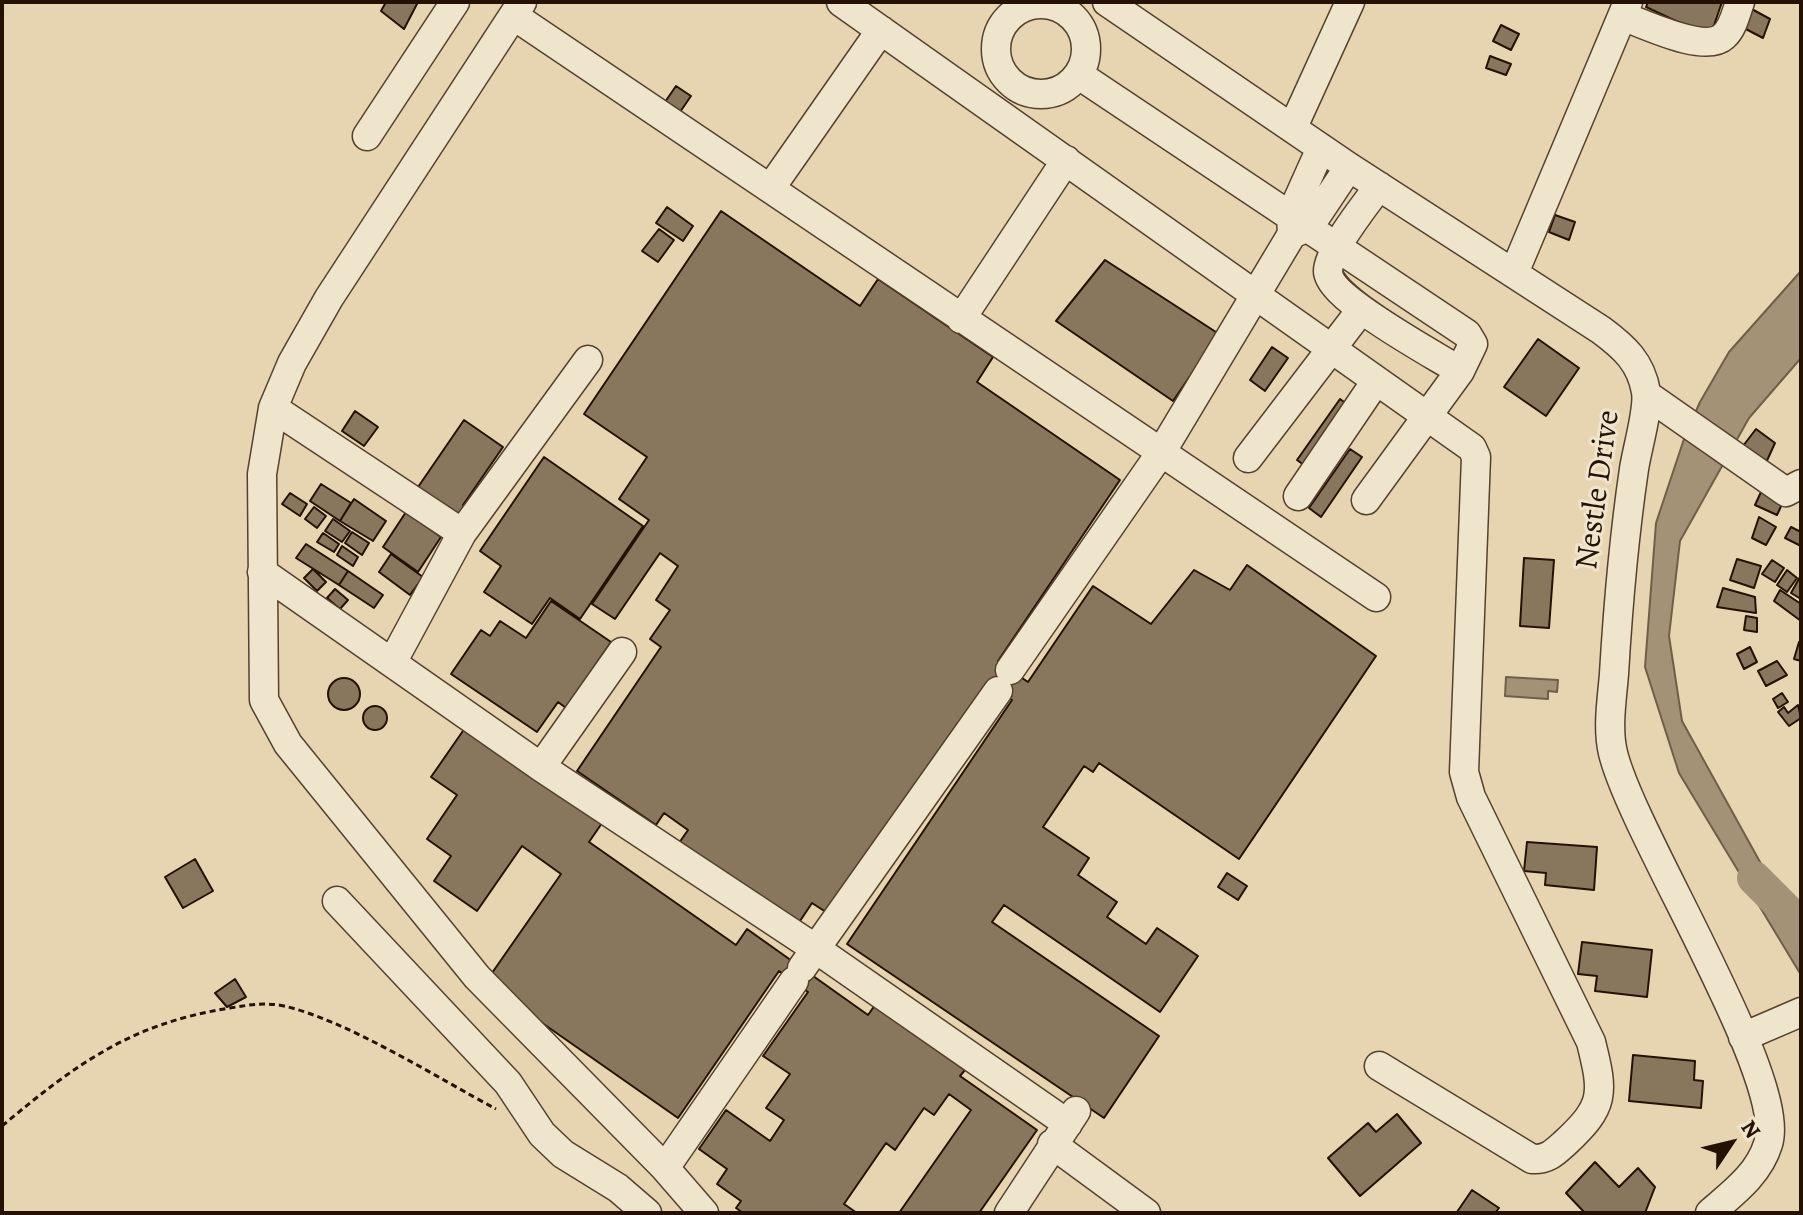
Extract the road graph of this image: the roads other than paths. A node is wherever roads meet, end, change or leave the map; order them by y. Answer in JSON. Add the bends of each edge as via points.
{"nodes":[{"id":1,"x":455,"y":2,"type":"edge"},
{"id":2,"x":841,"y":2,"type":"edge"},
{"id":3,"x":1107,"y":2,"type":"edge"},
{"id":4,"x":1350,"y":2,"type":"edge"},
{"id":5,"x":1740,"y":2,"type":"edge"},
{"id":6,"x":518,"y":9,"type":"edge"},
{"id":7,"x":1625,"y":9,"type":"edge"},
{"id":8,"x":881,"y":30,"type":"junction"},
{"id":9,"x":1079,"y":75,"type":"dead end"},
{"id":10,"x":1293,"y":127,"type":"junction"},
{"id":11,"x":367,"y":136,"type":"dead end"},
{"id":12,"x":1321,"y":148,"type":"junction"},
{"id":13,"x":1066,"y":160,"type":"junction"},
{"id":14,"x":1349,"y":167,"type":"junction"},
{"id":15,"x":772,"y":186,"type":"junction"},
{"id":16,"x":1379,"y":186,"type":"junction"},
{"id":17,"x":1297,"y":225,"type":"junction"},
{"id":18,"x":1339,"y":247,"type":"junction"},
{"id":19,"x":1514,"y":273,"type":"junction"},
{"id":20,"x":1254,"y":295,"type":"junction"},
{"id":21,"x":1361,"y":310,"type":"junction"},
{"id":22,"x":961,"y":319,"type":"junction"},
{"id":23,"x":1332,"y":351,"type":"junction"},
{"id":24,"x":588,"y":360,"type":"dead end"},
{"id":25,"x":1460,"y":371,"type":"junction"},
{"id":26,"x":1376,"y":381,"type":"junction"},
{"id":27,"x":1658,"y":402,"type":"junction"},
{"id":28,"x":273,"y":408,"type":"junction"},
{"id":29,"x":1426,"y":415,"type":"junction"},
{"id":30,"x":1162,"y":451,"type":"junction"},
{"id":31,"x":1248,"y":458,"type":"dead end"},
{"id":32,"x":1801,"y":484,"type":"edge"},
{"id":33,"x":1298,"y":496,"type":"dead end"},
{"id":34,"x":1366,"y":500,"type":"dead end"},
{"id":35,"x":462,"y":533,"type":"junction"},
{"id":36,"x":262,"y":572,"type":"junction"},
{"id":37,"x":1376,"y":597,"type":"dead end"},
{"id":38,"x":622,"y":652,"type":"dead end"},
{"id":39,"x":393,"y":661,"type":"junction"},
{"id":40,"x":541,"y":767,"type":"junction"},
{"id":41,"x":337,"y":901,"type":"dead end"},
{"id":42,"x":804,"y":966,"type":"junction"},
{"id":43,"x":1801,"y":1012,"type":"edge"},
{"id":44,"x":1743,"y":1037,"type":"junction"},
{"id":45,"x":1379,"y":1066,"type":"dead end"},
{"id":46,"x":1066,"y":1126,"type":"junction"},
{"id":47,"x":665,"y":1168,"type":"junction"},
{"id":48,"x":647,"y":1213,"type":"edge"},
{"id":49,"x":704,"y":1213,"type":"edge"},
{"id":50,"x":1009,"y":1213,"type":"edge"},
{"id":51,"x":1146,"y":1213,"type":"edge"},
{"id":52,"x":1710,"y":1213,"type":"edge"}],
"edges":[{"from":1,"to":11,"type":"street"},
{"from":2,"to":8,"type":"street"},
{"from":3,"to":10,"type":"street","name":"Nestle Drive"},
{"from":4,"to":10,"type":"street"},
{"from":5,"to":7,"type":"street","via":[[1729,30],[1707,44]]},
{"from":6,"to":15,"type":"street"},
{"from":6,"to":28,"type":"street","via":[[329,298]]},
{"from":7,"to":19,"type":"street"},
{"from":8,"to":13,"type":"street"},
{"from":8,"to":15,"type":"street"},
{"from":9,"to":17,"type":"street"},
{"from":10,"to":12,"type":"street","name":"Nestle Drive"},
{"from":12,"to":14,"type":"street","name":"Nestle Drive"},
{"from":12,"to":17,"type":"street"},
{"from":13,"to":20,"type":"street"},
{"from":13,"to":22,"type":"street"},
{"from":14,"to":16,"type":"street","name":"Nestle Drive"},
{"from":14,"to":17,"type":"street"},
{"from":15,"to":22,"type":"street"},
{"from":16,"to":18,"type":"street"},
{"from":16,"to":19,"type":"street","name":"Nestle Drive"},
{"from":17,"to":18,"type":"street"},
{"from":17,"to":20,"type":"street"},
{"from":18,"to":21,"type":"street","via":[[1328,268],[1329,280]]},
{"from":18,"to":25,"type":"street","via":[[1467,334],[1473,344]]},
{"from":19,"to":27,"type":"street","name":"Nestle Drive","via":[[1628,350]]},
{"from":20,"to":23,"type":"street"},
{"from":20,"to":30,"type":"street"},
{"from":21,"to":23,"type":"street"},
{"from":21,"to":25,"type":"street"},
{"from":22,"to":30,"type":"street"},
{"from":23,"to":26,"type":"street"},
{"from":23,"to":31,"type":"street"},
{"from":24,"to":35,"type":"street"},
{"from":25,"to":29,"type":"street"},
{"from":26,"to":29,"type":"street"},
{"from":26,"to":33,"type":"street"},
{"from":27,"to":32,"type":"street","via":[[1786,492]]},
{"from":27,"to":44,"type":"street","name":"Nestle Drive","via":[[1633,476],[1618,607],[1611,744],[1629,796]]},
{"from":28,"to":35,"type":"street"},
{"from":28,"to":36,"type":"street","via":[[262,474]]},
{"from":29,"to":34,"type":"street"},
{"from":29,"to":45,"type":"street","via":[[1467,442],[1476,457],[1464,772],[1471,797],[1591,1042],[1599,1099],[1591,1119],[1558,1150],[1542,1160],[1532,1159]]},
{"from":30,"to":37,"type":"street"},
{"from":30,"to":42,"type":"street"},
{"from":35,"to":39,"type":"street"},
{"from":36,"to":39,"type":"street"},
{"from":36,"to":47,"type":"street","via":[[264,700],[288,744],[497,999]]},
{"from":38,"to":40,"type":"street"},
{"from":39,"to":40,"type":"street"},
{"from":40,"to":42,"type":"street"},
{"from":41,"to":48,"type":"street","via":[[508,1083],[542,1134]]},
{"from":42,"to":46,"type":"street"},
{"from":42,"to":47,"type":"street"},
{"from":43,"to":44,"type":"street"},
{"from":44,"to":52,"type":"street","name":"Nestle Drive","via":[[1762,1087],[1769,1142],[1746,1181]]},
{"from":46,"to":50,"type":"street"},
{"from":46,"to":51,"type":"street"},
{"from":47,"to":49,"type":"street"}]}
